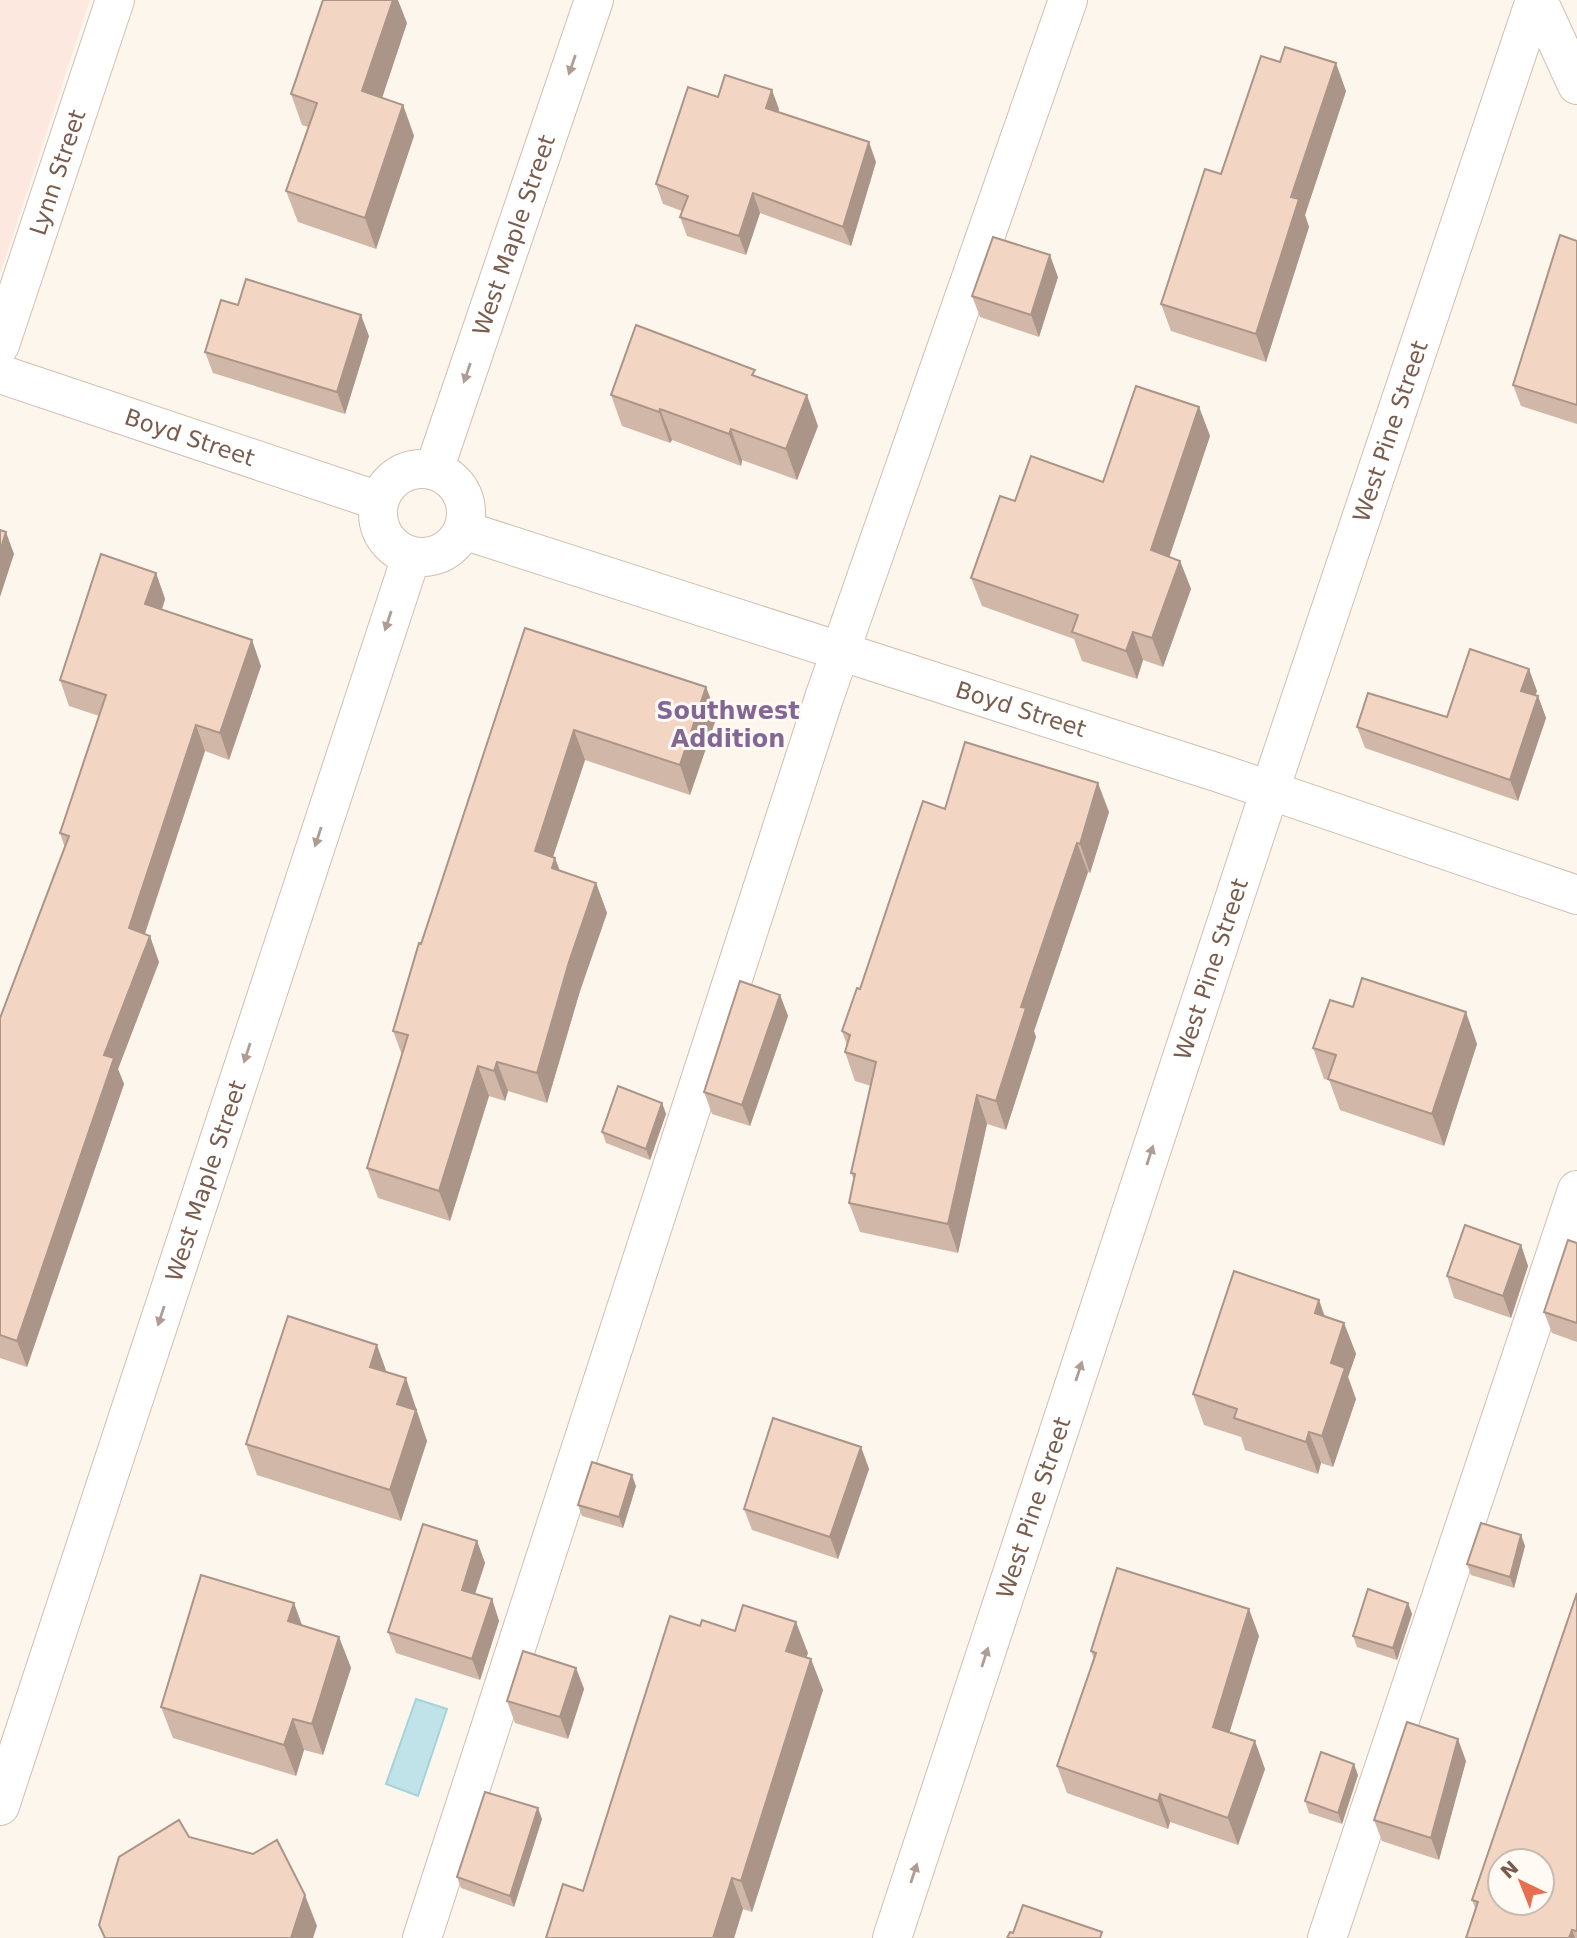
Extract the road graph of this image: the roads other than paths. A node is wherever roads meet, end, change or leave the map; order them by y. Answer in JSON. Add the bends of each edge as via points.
{"nodes":[{"id":1,"x":115,"y":0,"type":"edge"},
{"id":2,"x":594,"y":0,"type":"edge"},
{"id":3,"x":1068,"y":0,"type":"edge"},
{"id":4,"x":1536,"y":0,"type":"edge"},
{"id":5,"x":1577,"y":85,"type":"edge"},
{"id":6,"x":0,"y":345,"type":"edge"},
{"id":7,"x":0,"y":374,"type":"edge"},
{"id":8,"x":434,"y":470,"type":"junction"},
{"id":9,"x":379,"y":501,"type":"junction"},
{"id":10,"x":463,"y":530,"type":"junction"},
{"id":11,"x":411,"y":557,"type":"junction"},
{"id":12,"x":841,"y":651,"type":"junction"},
{"id":13,"x":1270,"y":790,"type":"junction"},
{"id":14,"x":1577,"y":895,"type":"edge"},
{"id":15,"x":1577,"y":1190,"type":"edge"},
{"id":16,"x":0,"y":1806,"type":"edge"},
{"id":17,"x":422,"y":1938,"type":"edge"},
{"id":18,"x":892,"y":1938,"type":"edge"},
{"id":19,"x":1327,"y":1938,"type":"edge"}],
"edges":[{"from":1,"to":6,"type":"street","name":"Lynn Street"},
{"from":2,"to":8,"type":"street","name":"West Maple Street","one_way":true},
{"from":3,"to":12,"type":"street"},
{"from":4,"to":5,"type":"street"},
{"from":4,"to":13,"type":"street","name":"West Pine Street"},
{"from":7,"to":9,"type":"street","name":"Boyd Street"},
{"from":8,"to":9,"type":"street","via":[[405,472],[393,480]]},
{"from":8,"to":10,"type":"street","via":[[461,494],[466,516]]},
{"from":9,"to":11,"type":"street","via":[[381,531],[388,543]]},
{"from":10,"to":11,"type":"street","via":[[436,555]]},
{"from":10,"to":12,"type":"street","name":"Boyd Street"},
{"from":11,"to":16,"type":"street","name":"West Maple Street","one_way":true},
{"from":12,"to":13,"type":"street","name":"Boyd Street"},
{"from":12,"to":17,"type":"street"},
{"from":13,"to":14,"type":"street","name":"Boyd Street"},
{"from":18,"to":13,"type":"street","name":"West Pine Street","one_way":true},
{"from":15,"to":19,"type":"street"}]}
